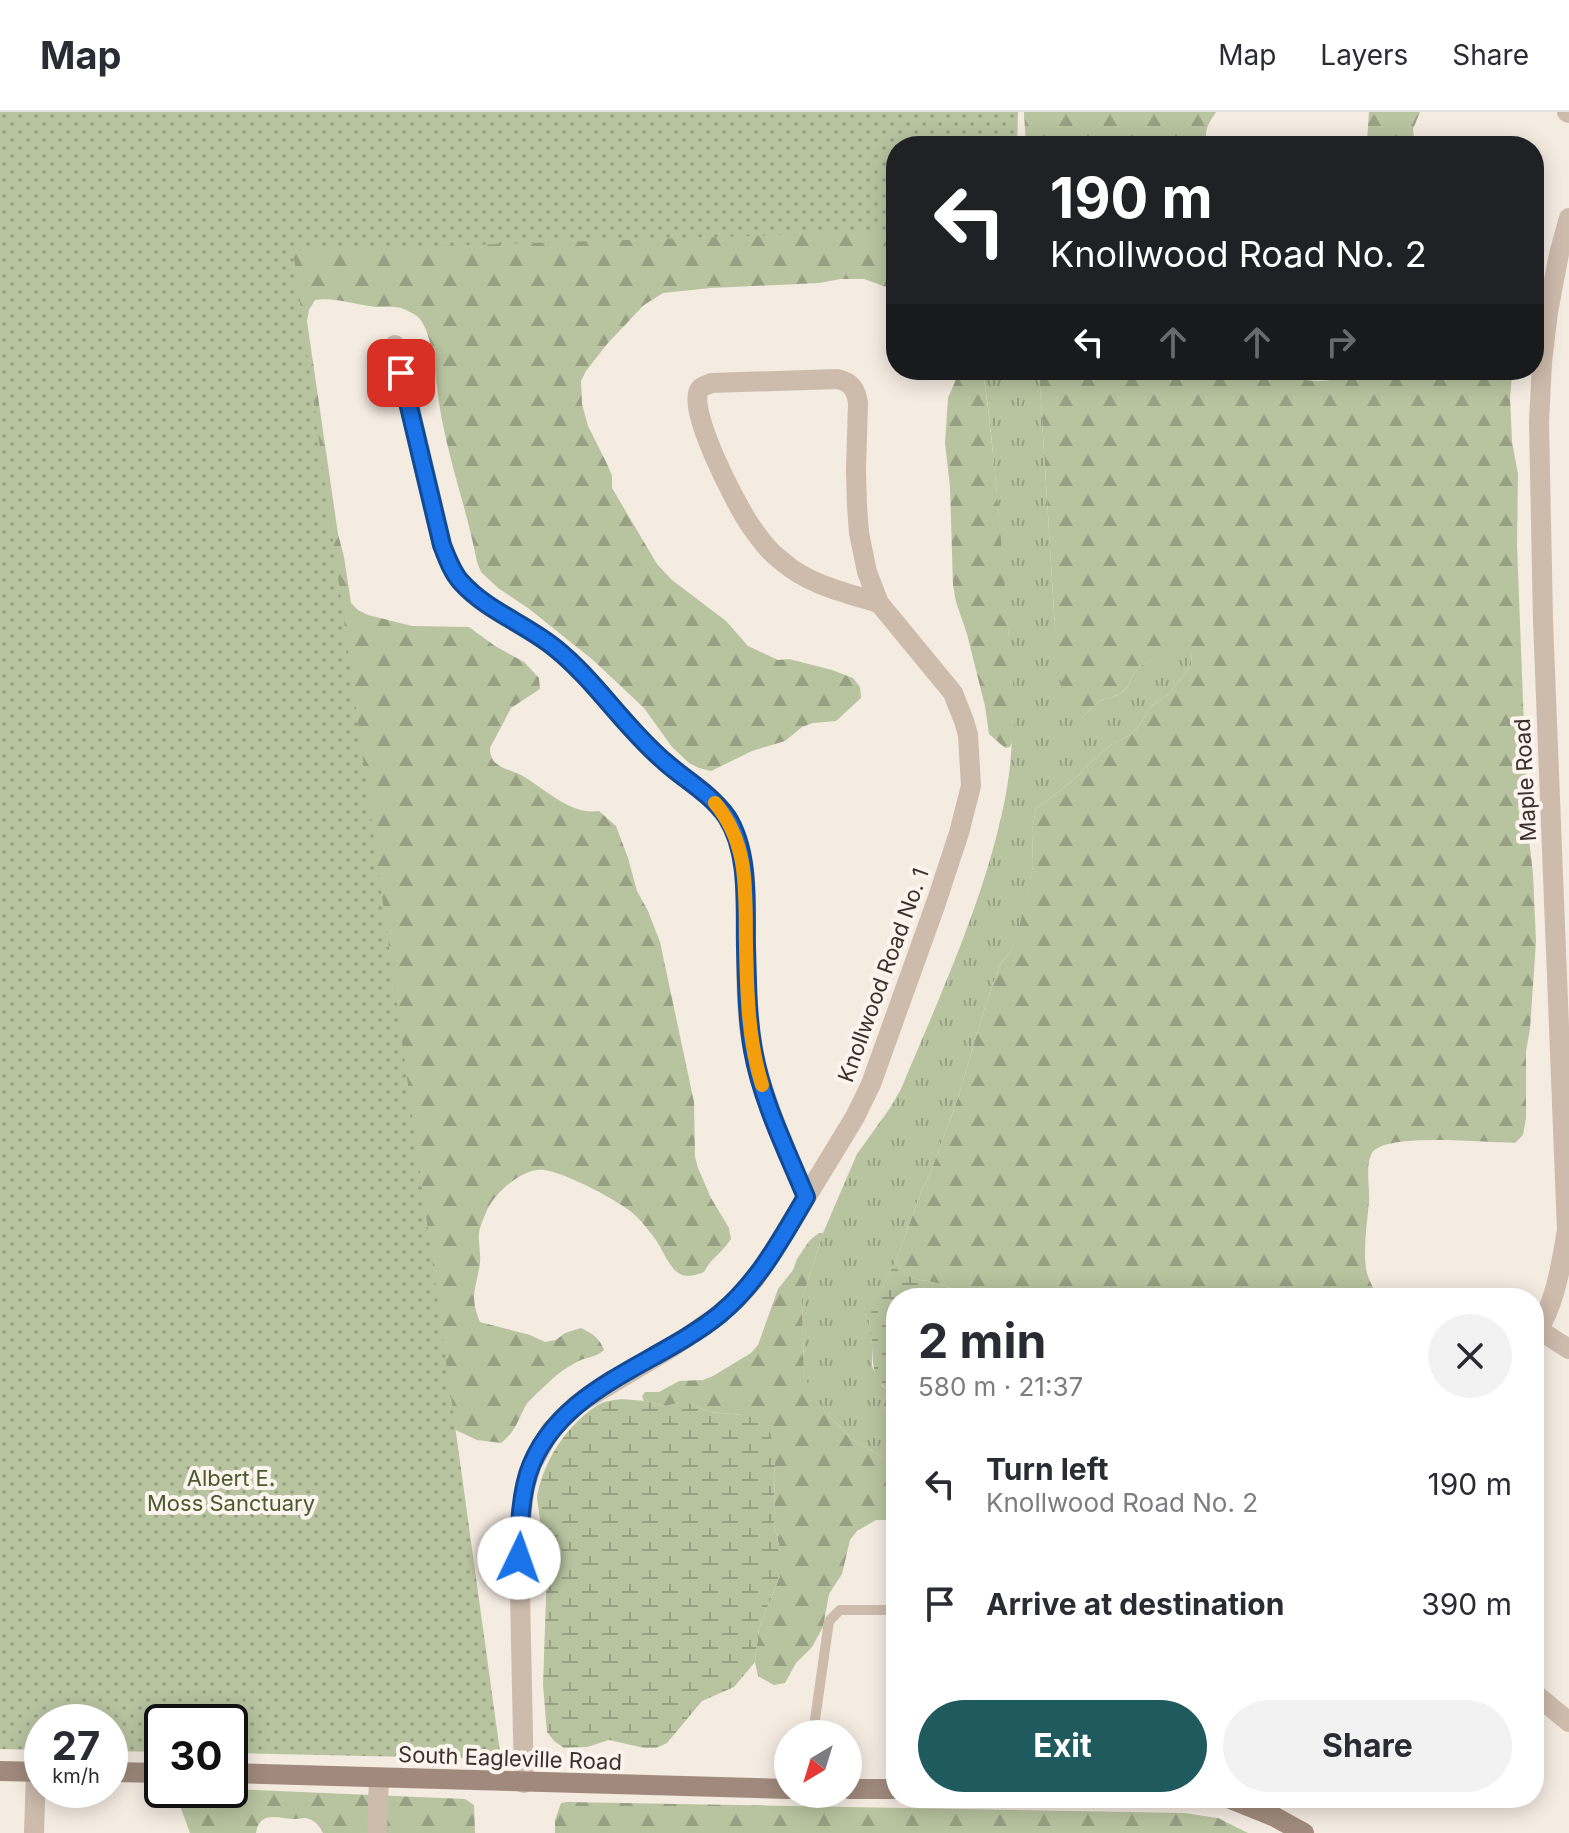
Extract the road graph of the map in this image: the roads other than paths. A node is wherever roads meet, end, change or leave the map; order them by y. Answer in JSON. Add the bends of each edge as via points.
{"nodes":[{"id":1,"x":1569,"y":218,"type":"edge"},
{"id":2,"x":395,"y":345,"type":"dead end"},
{"id":3,"x":1544,"y":345,"type":"edge"},
{"id":4,"x":1541,"y":380,"type":"edge"},
{"id":5,"x":879,"y":603,"type":"junction"},
{"id":6,"x":806,"y":1197,"type":"junction"},
{"id":7,"x":1544,"y":1314,"type":"edge"},
{"id":8,"x":1544,"y":1338,"type":"edge"},
{"id":9,"x":1569,"y":1349,"type":"edge"},
{"id":10,"x":886,"y":1610,"type":"edge"},
{"id":11,"x":1544,"y":1701,"type":"edge"},
{"id":12,"x":815,"y":1720,"type":"edge"},
{"id":13,"x":1569,"y":1722,"type":"edge"},
{"id":14,"x":0,"y":1771,"type":"edge"},
{"id":15,"x":24,"y":1772,"type":"edge"},
{"id":16,"x":248,"y":1774,"type":"edge"},
{"id":17,"x":379,"y":1778,"type":"junction"},
{"id":18,"x":524,"y":1783,"type":"junction"},
{"id":19,"x":774,"y":1789,"type":"edge"},
{"id":20,"x":862,"y":1789,"type":"edge"},
{"id":21,"x":886,"y":1789,"type":"edge"},
{"id":22,"x":36,"y":1808,"type":"edge"},
{"id":23,"x":1253,"y":1808,"type":"edge"},
{"id":24,"x":34,"y":1833,"type":"edge"},
{"id":25,"x":377,"y":1833,"type":"edge"},
{"id":26,"x":1304,"y":1833,"type":"edge"}],
"edges":[{"from":1,"to":3,"type":"street","name":"Maple Road"},
{"from":2,"to":6,"type":"street","via":[[442,545],[460,581],[575,664],[648,746],[727,817],[746,891],[753,1052],[769,1109]]},
{"from":4,"to":7,"type":"street","name":"Maple Road","via":[[1543,621],[1567,1230],[1558,1280]]},
{"from":5,"to":5,"type":"street","name":"Knollwood Road No. 1","via":[[798,574],[764,544],[736,502],[707,437],[700,389],[711,383],[837,379],[852,386],[858,403],[859,533]]},
{"from":5,"to":6,"type":"street","name":"Knollwood Road No. 1","via":[[953,693],[968,735],[971,786],[871,1084]]},
{"from":6,"to":18,"type":"street","name":"Knollwood Road No. 1","via":[[736,1300],[671,1348],[576,1405],[551,1430],[532,1464],[519,1545]]},
{"from":8,"to":9,"type":"street"},
{"from":10,"to":12,"type":"lane","via":[[840,1610],[829,1621]]},
{"from":11,"to":13,"type":"street"},
{"from":14,"to":15,"type":"main road"},
{"from":16,"to":17,"type":"main road","name":"South Eagleville Road"},
{"from":17,"to":18,"type":"main road","name":"South Eagleville Road"},
{"from":17,"to":25,"type":"street"},
{"from":18,"to":19,"type":"main road","name":"South Eagleville Road"},
{"from":20,"to":21,"type":"main road"},
{"from":22,"to":24,"type":"street"},
{"from":23,"to":26,"type":"main road"}]}
